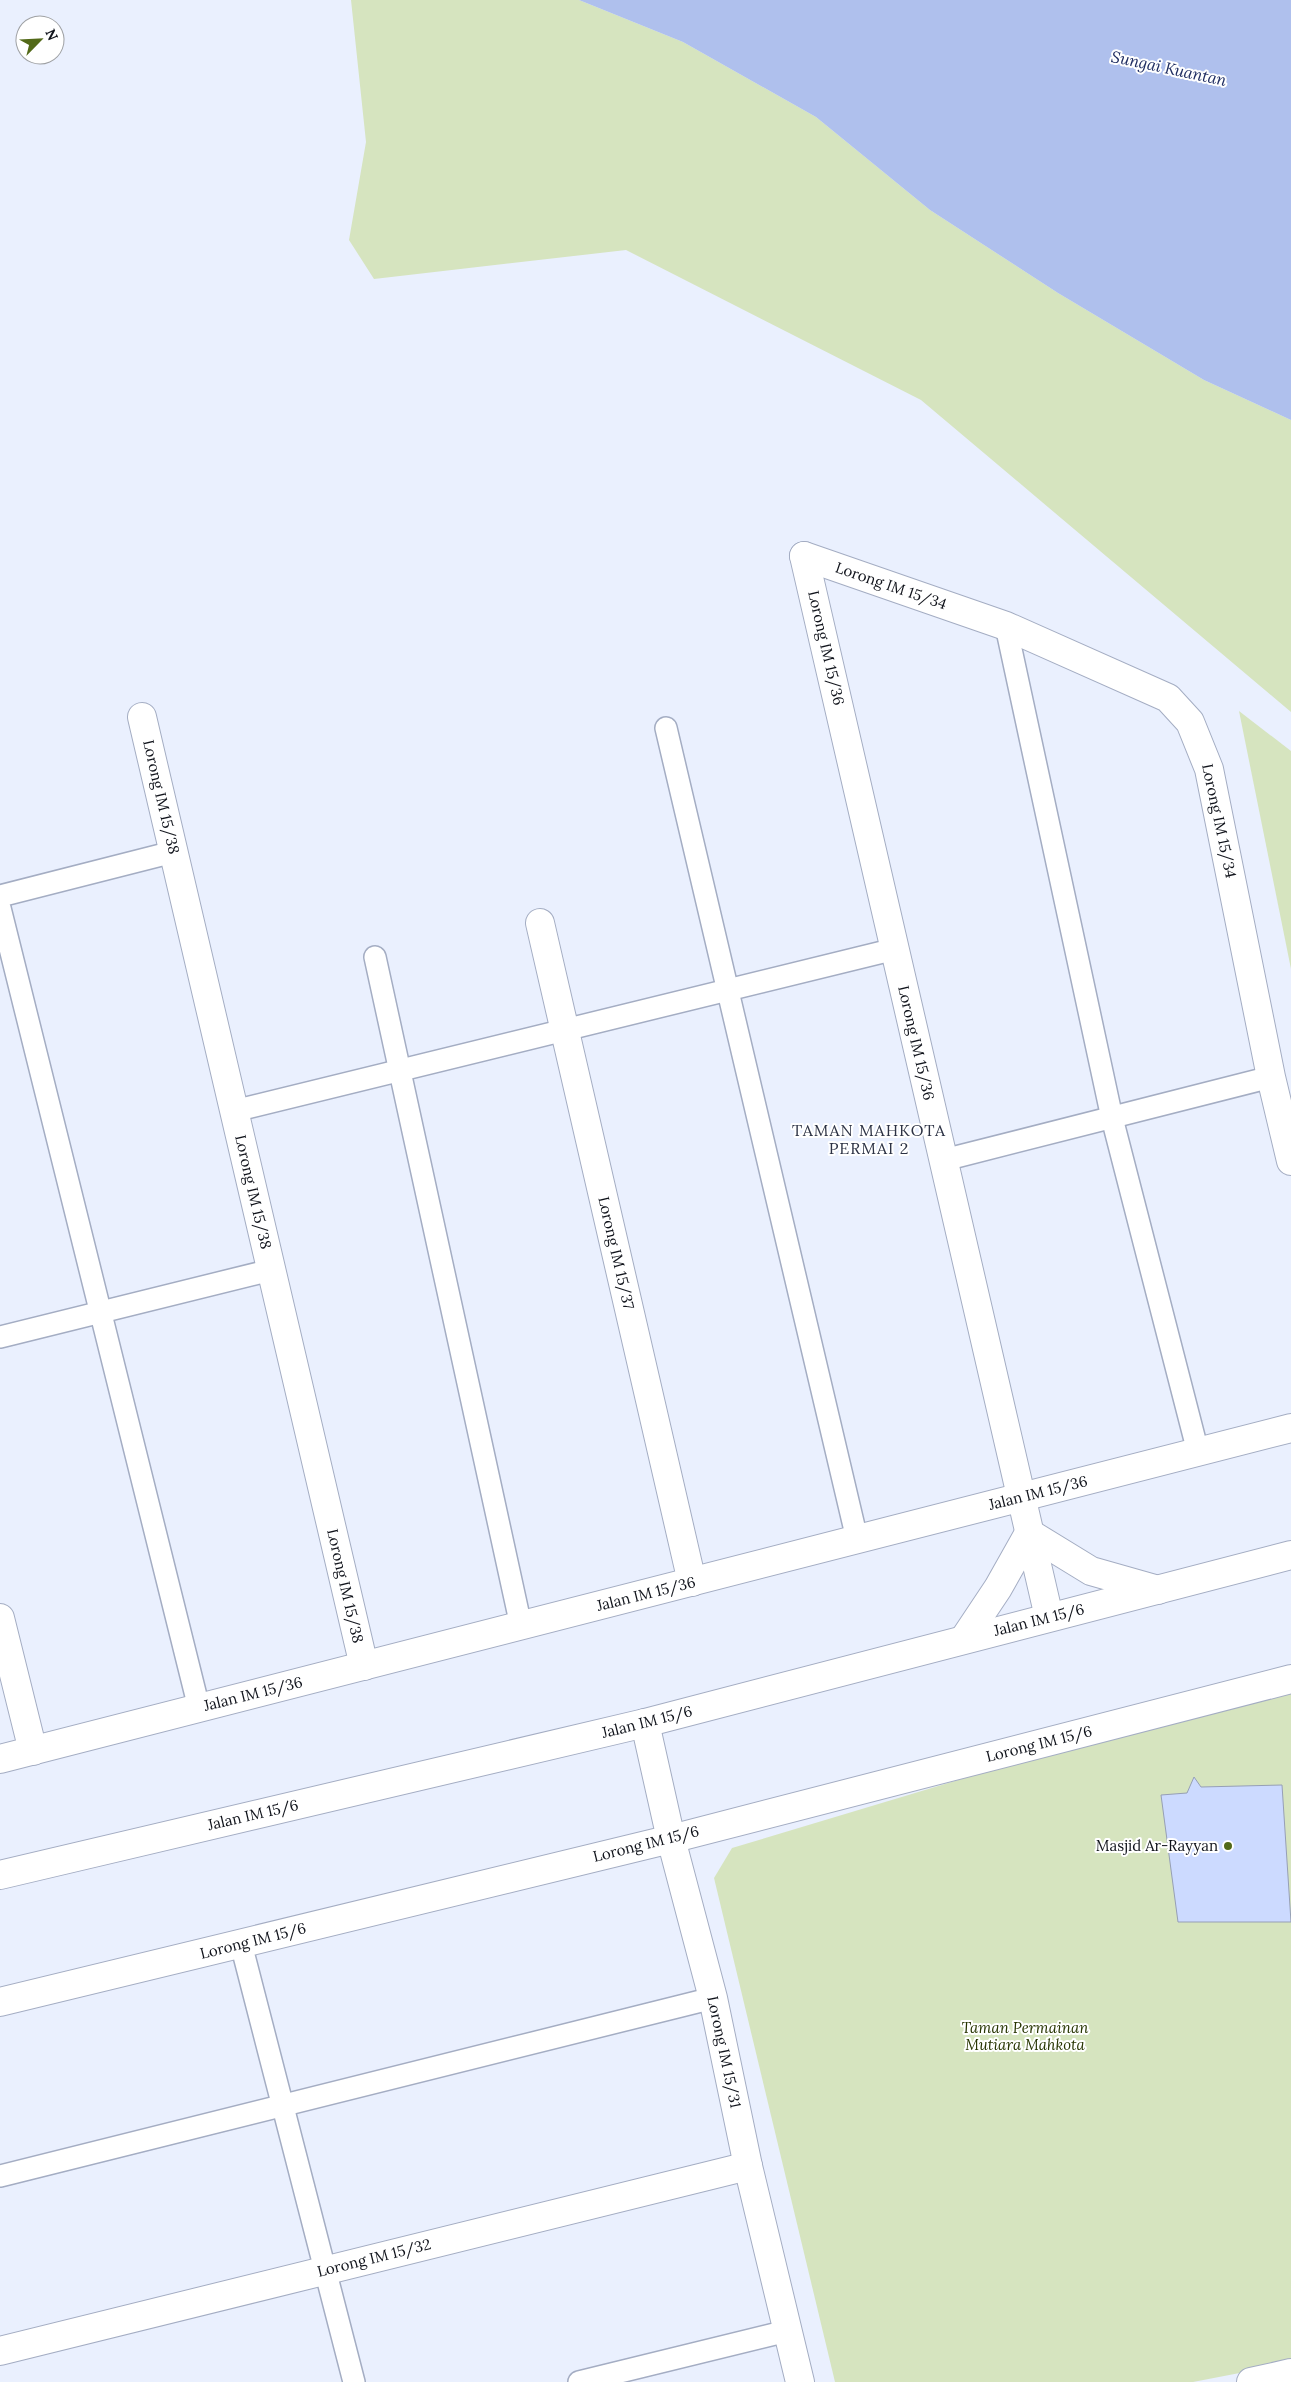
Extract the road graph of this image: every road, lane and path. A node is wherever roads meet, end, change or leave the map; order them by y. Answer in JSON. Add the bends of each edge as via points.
{"nodes":[{"id":1,"x":804,"y":556,"type":"joint"},
{"id":2,"x":1006,"y":626,"type":"junction"},
{"id":3,"x":142,"y":717,"type":"dead end"},
{"id":4,"x":666,"y":728,"type":"dead end"},
{"id":5,"x":173,"y":852,"type":"junction"},
{"id":6,"x":0,"y":896,"type":"edge"},
{"id":7,"x":0,"y":908,"type":"edge"},
{"id":8,"x":540,"y":923,"type":"dead end"},
{"id":9,"x":895,"y":949,"type":"junction"},
{"id":10,"x":376,"y":957,"type":"dead end"},
{"id":11,"x":728,"y":990,"type":"junction"},
{"id":12,"x":565,"y":1031,"type":"junction"},
{"id":13,"x":400,"y":1070,"type":"junction"},
{"id":14,"x":1279,"y":1088,"type":"edge"},
{"id":15,"x":234,"y":1111,"type":"junction"},
{"id":16,"x":1112,"y":1118,"type":"junction"},
{"id":17,"x":944,"y":1160,"type":"junction"},
{"id":18,"x":1291,"y":1161,"type":"edge"},
{"id":19,"x":271,"y":1270,"type":"junction"},
{"id":20,"x":102,"y":1312,"type":"junction"},
{"id":21,"x":0,"y":1338,"type":"edge"},
{"id":22,"x":1291,"y":1428,"type":"edge"},
{"id":23,"x":1198,"y":1452,"type":"junction"},
{"id":24,"x":1020,"y":1498,"type":"junction"},
{"id":25,"x":1029,"y":1533,"type":"junction"},
{"id":26,"x":857,"y":1539,"type":"junction"},
{"id":27,"x":1291,"y":1555,"type":"edge"},
{"id":28,"x":692,"y":1582,"type":"junction"},
{"id":29,"x":1158,"y":1590,"type":"junction"},
{"id":30,"x":1049,"y":1617,"type":"junction"},
{"id":31,"x":0,"y":1618,"type":"edge"},
{"id":32,"x":521,"y":1626,"type":"junction"},
{"id":33,"x":964,"y":1639,"type":"junction"},
{"id":34,"x":364,"y":1666,"type":"junction"},
{"id":35,"x":1291,"y":1679,"type":"edge"},
{"id":36,"x":199,"y":1708,"type":"junction"},
{"id":37,"x":645,"y":1723,"type":"junction"},
{"id":38,"x":33,"y":1751,"type":"junction"},
{"id":39,"x":0,"y":1759,"type":"edge"},
{"id":40,"x":671,"y":1838,"type":"junction"},
{"id":41,"x":0,"y":1875,"type":"edge"},
{"id":42,"x":242,"y":1944,"type":"junction"},
{"id":43,"x":713,"y":1998,"type":"junction"},
{"id":44,"x":0,"y":2002,"type":"edge"},
{"id":45,"x":283,"y":2107,"type":"junction"},
{"id":46,"x":748,"y":2166,"type":"junction"},
{"id":47,"x":0,"y":2176,"type":"edge"},
{"id":48,"x":325,"y":2270,"type":"junction"},
{"id":49,"x":787,"y":2331,"type":"junction"},
{"id":50,"x":0,"y":2350,"type":"edge"},
{"id":51,"x":1291,"y":2372,"type":"edge"},
{"id":52,"x":354,"y":2382,"type":"edge"},
{"id":53,"x":579,"y":2382,"type":"edge"},
{"id":54,"x":800,"y":2382,"type":"edge"},
{"id":55,"x":1251,"y":2382,"type":"edge"}],
"edges":[{"from":1,"to":2,"type":"street","name":"Lorong IM 15/34"},
{"from":1,"to":9,"type":"street","name":"Lorong IM 15/36"},
{"from":2,"to":14,"type":"street","name":"Lorong IM 15/34","via":[[1168,698],[1190,722],[1209,769]]},
{"from":2,"to":16,"type":"lane"},
{"from":3,"to":5,"type":"street","name":"Lorong IM 15/38"},
{"from":4,"to":11,"type":"lane"},
{"from":5,"to":6,"type":"lane"},
{"from":5,"to":15,"type":"street","name":"Lorong IM 15/38"},
{"from":7,"to":20,"type":"lane"},
{"from":8,"to":12,"type":"street","name":"Lorong IM 15/37"},
{"from":9,"to":11,"type":"lane"},
{"from":9,"to":17,"type":"street","name":"Lorong IM 15/36"},
{"from":10,"to":13,"type":"lane"},
{"from":11,"to":12,"type":"lane"},
{"from":11,"to":26,"type":"lane"},
{"from":12,"to":13,"type":"lane"},
{"from":12,"to":28,"type":"street","name":"Lorong IM 15/37"},
{"from":13,"to":15,"type":"lane"},
{"from":13,"to":32,"type":"lane"},
{"from":14,"to":16,"type":"lane"},
{"from":14,"to":18,"type":"street","name":"Lorong IM 15/34"},
{"from":15,"to":19,"type":"street","name":"Lorong IM 15/38"},
{"from":16,"to":17,"type":"lane"},
{"from":16,"to":23,"type":"lane"},
{"from":17,"to":24,"type":"street","name":"Lorong IM 15/36"},
{"from":19,"to":20,"type":"lane"},
{"from":19,"to":34,"type":"street","name":"Lorong IM 15/38"},
{"from":20,"to":21,"type":"lane"},
{"from":20,"to":36,"type":"lane"},
{"from":22,"to":23,"type":"street","name":"Jalan IM 15/36"},
{"from":23,"to":24,"type":"street","name":"Jalan IM 15/36"},
{"from":24,"to":25,"type":"street","name":"Lorong IM 15/36"},
{"from":24,"to":26,"type":"street","name":"Jalan IM 15/36"},
{"from":25,"to":29,"type":"street","via":[[1091,1571]]},
{"from":25,"to":30,"type":"street","name":"Lorong IM 15/36"},
{"from":25,"to":33,"type":"street"},
{"from":26,"to":28,"type":"street","name":"Jalan IM 15/36"},
{"from":27,"to":29,"type":"street","name":"Jalan IM 15/6"},
{"from":28,"to":32,"type":"street","name":"Jalan IM 15/36"},
{"from":29,"to":30,"type":"street","name":"Jalan IM 15/6"},
{"from":30,"to":33,"type":"street","name":"Jalan IM 15/6"},
{"from":31,"to":38,"type":"street"},
{"from":32,"to":34,"type":"street","name":"Jalan IM 15/36"},
{"from":33,"to":37,"type":"street","name":"Jalan IM 15/6"},
{"from":34,"to":36,"type":"street","name":"Jalan IM 15/36"},
{"from":35,"to":40,"type":"street","name":"Lorong IM 15/6"},
{"from":36,"to":38,"type":"street","name":"Jalan IM 15/36"},
{"from":37,"to":40,"type":"street","name":"Lorong IM 15/31"},
{"from":37,"to":41,"type":"street","name":"Jalan IM 15/6"},
{"from":38,"to":39,"type":"street","name":"Jalan IM 15/36"},
{"from":40,"to":42,"type":"street","name":"Lorong IM 15/6"},
{"from":40,"to":43,"type":"street","name":"Lorong IM 15/31"},
{"from":42,"to":44,"type":"street","name":"Lorong IM 15/6"},
{"from":42,"to":45,"type":"lane"},
{"from":43,"to":45,"type":"lane"},
{"from":43,"to":46,"type":"street","name":"Lorong IM 15/31"},
{"from":45,"to":47,"type":"lane"},
{"from":45,"to":48,"type":"lane"},
{"from":46,"to":48,"type":"street","name":"Lorong IM 15/32"},
{"from":46,"to":49,"type":"street","name":"Lorong IM 15/31"},
{"from":48,"to":50,"type":"street","name":"Lorong IM 15/32"},
{"from":48,"to":52,"type":"lane"},
{"from":49,"to":53,"type":"lane"},
{"from":49,"to":54,"type":"street","name":"Lorong IM 15/31"},
{"from":51,"to":55,"type":"street"}]}
